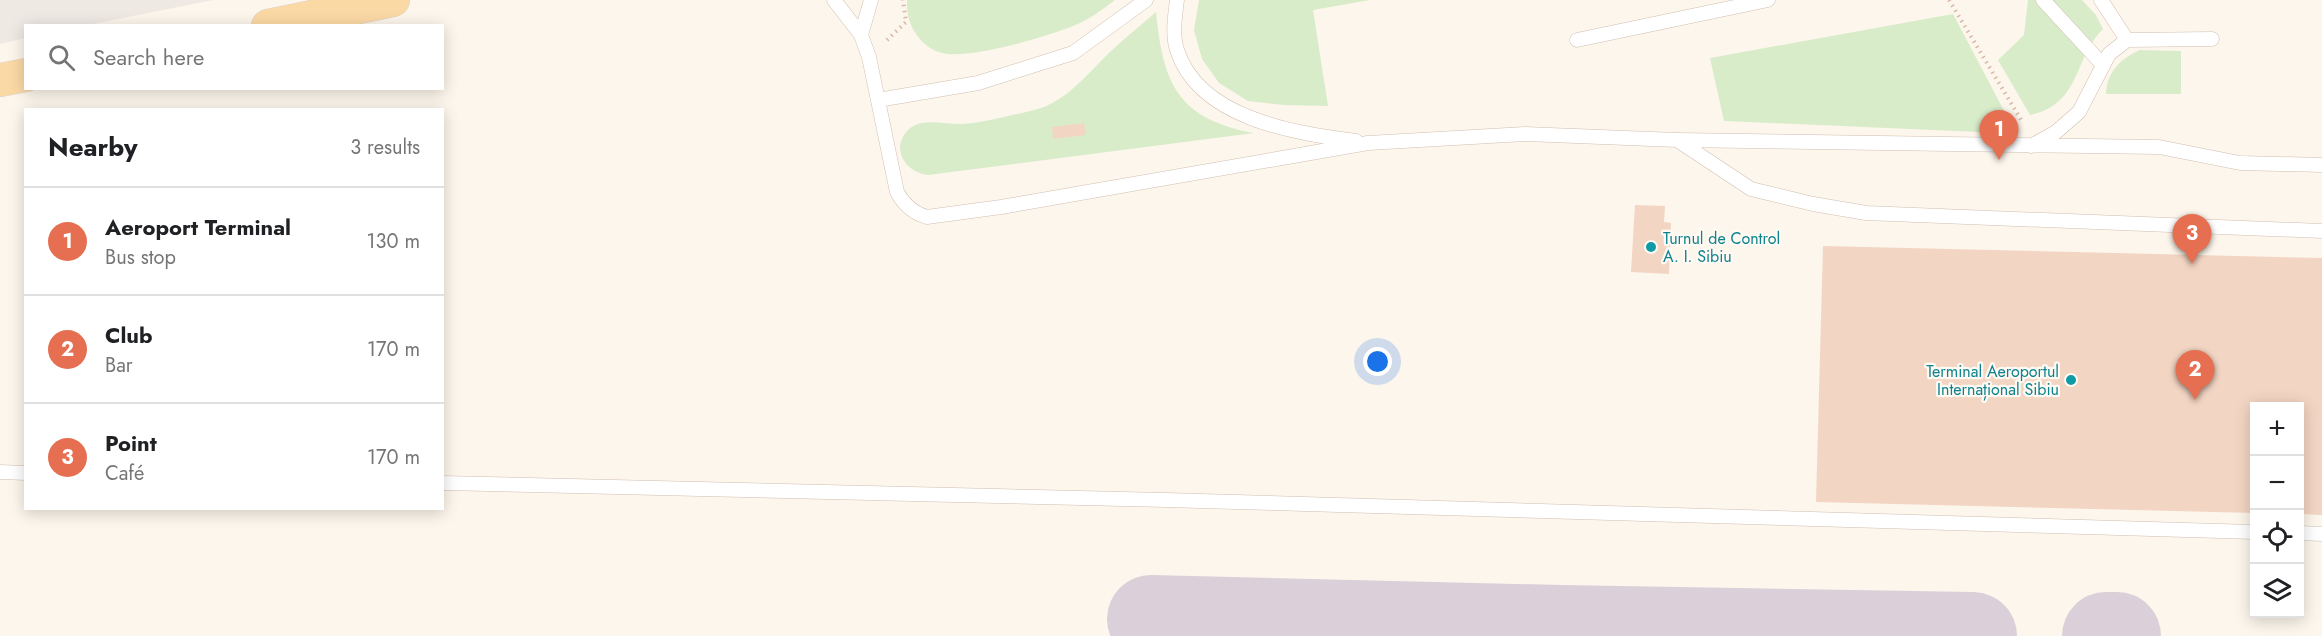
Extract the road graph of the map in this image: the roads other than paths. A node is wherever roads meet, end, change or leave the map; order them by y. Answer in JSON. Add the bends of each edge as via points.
{"nodes":[{"id":1,"x":393,"y":0,"type":"edge"},
{"id":2,"x":834,"y":0,"type":"edge"},
{"id":3,"x":871,"y":0,"type":"edge"},
{"id":4,"x":1146,"y":0,"type":"edge"},
{"id":5,"x":1177,"y":0,"type":"edge"},
{"id":6,"x":1768,"y":0,"type":"edge"},
{"id":7,"x":2044,"y":0,"type":"edge"},
{"id":8,"x":2101,"y":0,"type":"edge"},
{"id":9,"x":278,"y":24,"type":"edge"},
{"id":10,"x":861,"y":35,"type":"junction"},
{"id":11,"x":2212,"y":39,"type":"dead end"},
{"id":12,"x":1577,"y":40,"type":"dead end"},
{"id":13,"x":2127,"y":40,"type":"junction"},
{"id":14,"x":2103,"y":65,"type":"junction"},
{"id":15,"x":24,"y":75,"type":"edge"},
{"id":16,"x":0,"y":80,"type":"edge"},
{"id":17,"x":878,"y":100,"type":"junction"},
{"id":18,"x":1677,"y":140,"type":"junction"},
{"id":19,"x":1368,"y":143,"type":"junction"},
{"id":20,"x":2026,"y":147,"type":"junction"},
{"id":21,"x":2322,"y":165,"type":"edge"},
{"id":22,"x":2322,"y":231,"type":"edge"},
{"id":23,"x":0,"y":472,"type":"edge"},
{"id":24,"x":24,"y":473,"type":"edge"},
{"id":25,"x":444,"y":483,"type":"edge"},
{"id":26,"x":2250,"y":532,"type":"edge"},
{"id":27,"x":2304,"y":533,"type":"edge"},
{"id":28,"x":2322,"y":534,"type":"edge"}],
"edges":[{"from":1,"to":9,"type":"main road"},
{"from":2,"to":10,"type":"lane"},
{"from":3,"to":10,"type":"lane"},
{"from":4,"to":17,"type":"lane","via":[[1073,53],[978,83]]},
{"from":5,"to":19,"type":"lane","via":[[1177,48],[1184,67],[1213,98],[1239,114],[1284,129]]},
{"from":6,"to":12,"type":"lane"},
{"from":7,"to":14,"type":"lane"},
{"from":8,"to":13,"type":"lane"},
{"from":10,"to":17,"type":"lane"},
{"from":11,"to":13,"type":"lane"},
{"from":13,"to":14,"type":"lane","via":[[2109,54]]},
{"from":14,"to":20,"type":"lane","via":[[2079,112],[2056,132]]},
{"from":15,"to":16,"type":"main road"},
{"from":17,"to":19,"type":"lane","via":[[897,192],[916,214],[927,217]]},
{"from":18,"to":19,"type":"lane","via":[[1525,134]]},
{"from":18,"to":20,"type":"lane"},
{"from":18,"to":22,"type":"lane","via":[[1751,189],[1866,213]]},
{"from":20,"to":21,"type":"lane","via":[[2159,147],[2240,163]]},
{"from":23,"to":24,"type":"lane"},
{"from":25,"to":26,"type":"lane"},
{"from":27,"to":28,"type":"lane"}]}
